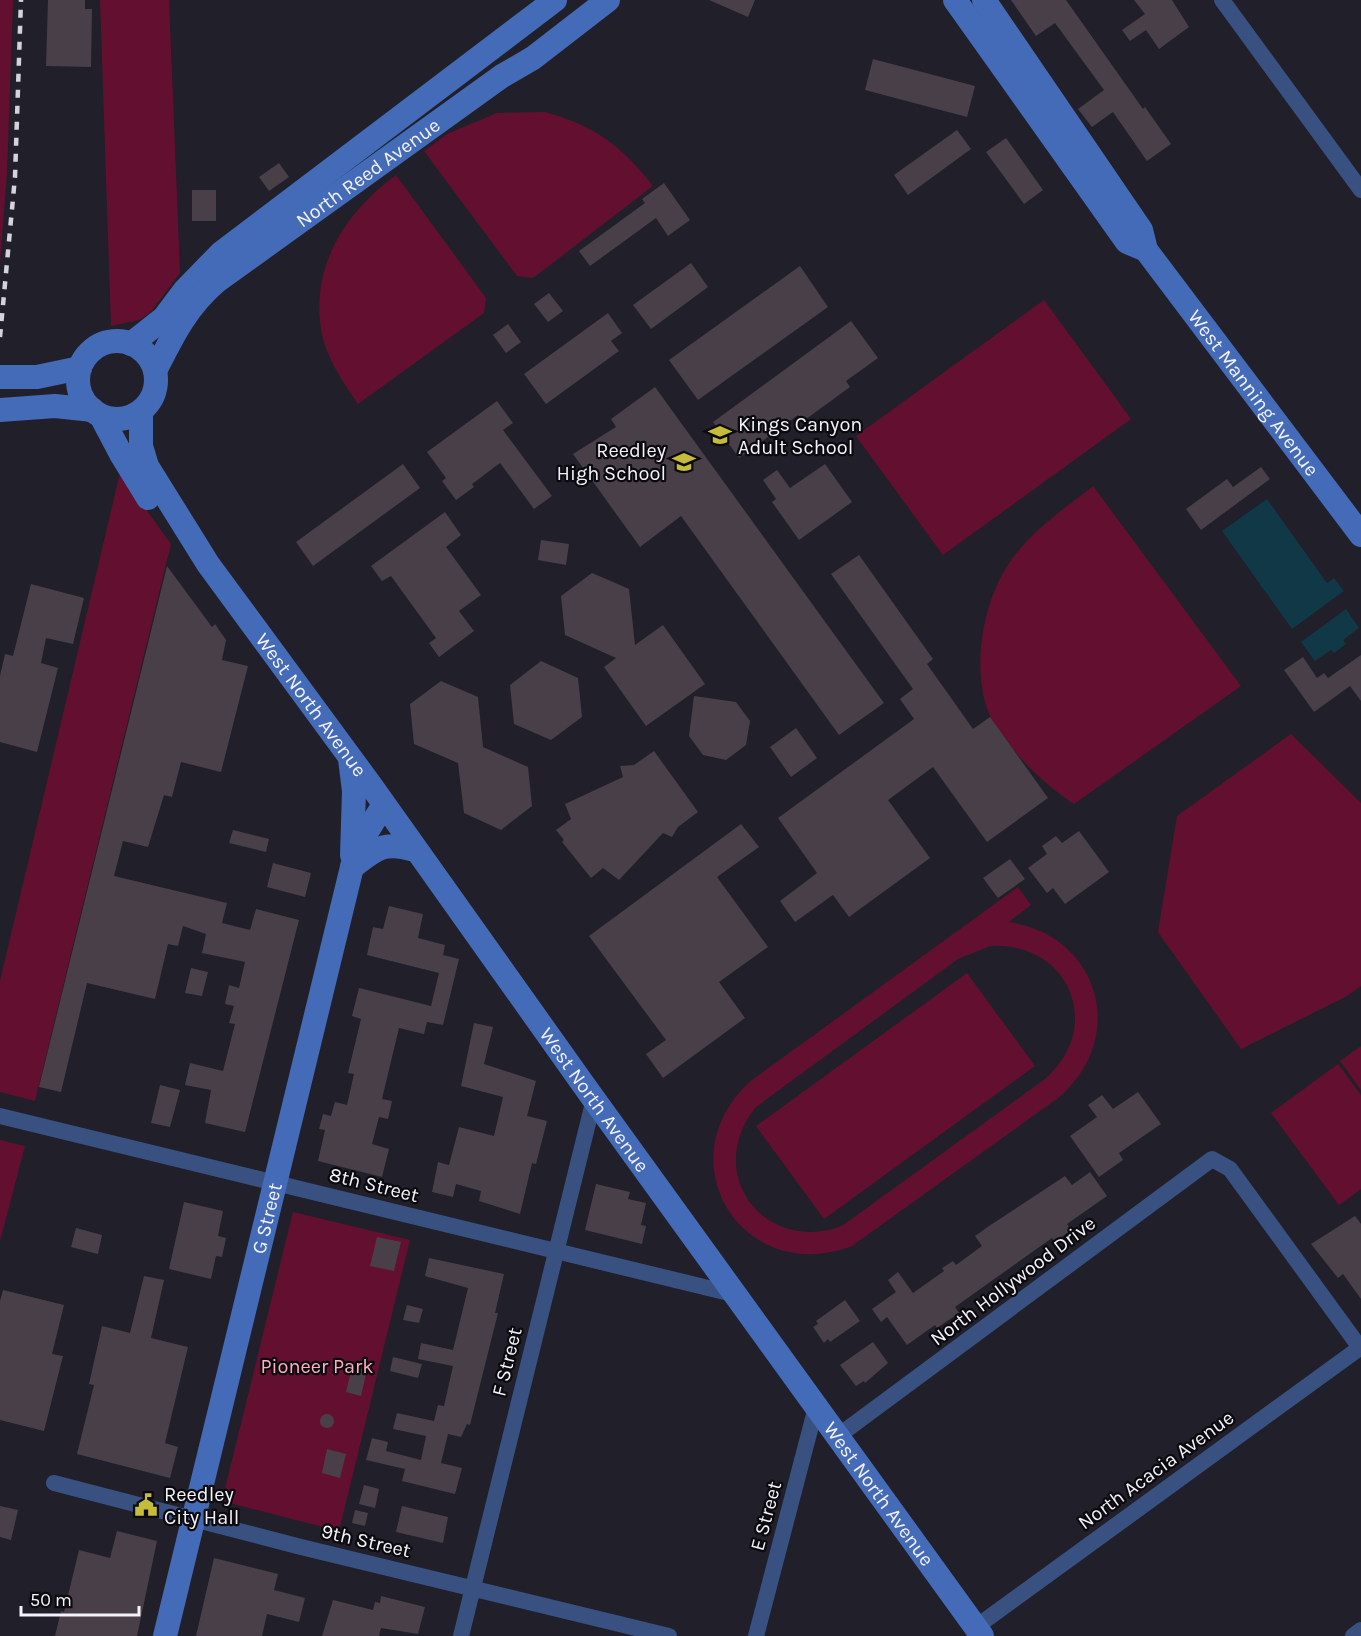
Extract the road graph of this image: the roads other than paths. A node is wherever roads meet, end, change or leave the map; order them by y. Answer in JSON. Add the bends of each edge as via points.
{"nodes":[{"id":1,"x":555,"y":0,"type":"edge"},
{"id":2,"x":572,"y":0,"type":"edge"},
{"id":3,"x":608,"y":0,"type":"edge"},
{"id":4,"x":955,"y":0,"type":"edge"},
{"id":5,"x":984,"y":0,"type":"edge"},
{"id":6,"x":1222,"y":0,"type":"edge"},
{"id":7,"x":502,"y":76,"type":"junction"},
{"id":8,"x":349,"y":155,"type":"junction"},
{"id":9,"x":1361,"y":190,"type":"edge"},
{"id":10,"x":260,"y":250,"type":"junction"},
{"id":11,"x":1146,"y":250,"type":"junction"},
{"id":12,"x":131,"y":344,"type":"junction"},
{"id":13,"x":80,"y":368,"type":"junction"},
{"id":14,"x":155,"y":371,"type":"junction"},
{"id":15,"x":0,"y":377,"type":"edge"},
{"id":16,"x":0,"y":410,"type":"edge"},
{"id":17,"x":141,"y":411,"type":"junction"},
{"id":18,"x":97,"y":413,"type":"junction"},
{"id":19,"x":1361,"y":536,"type":"edge"},
{"id":20,"x":208,"y":564,"type":"junction"},
{"id":21,"x":350,"y":759,"type":"junction"},
{"id":22,"x":383,"y":806,"type":"junction"},
{"id":23,"x":415,"y":850,"type":"junction"},
{"id":24,"x":352,"y":867,"type":"junction"},
{"id":25,"x":594,"y":1099,"type":"junction"},
{"id":26,"x":0,"y":1116,"type":"edge"},
{"id":27,"x":276,"y":1182,"type":"junction"},
{"id":28,"x":556,"y":1251,"type":"junction"},
{"id":29,"x":737,"y":1295,"type":"junction"},
{"id":30,"x":1361,"y":1348,"type":"edge"},
{"id":31,"x":816,"y":1407,"type":"junction"},
{"id":32,"x":838,"y":1436,"type":"junction"},
{"id":33,"x":54,"y":1483,"type":"dead end"},
{"id":34,"x":194,"y":1519,"type":"junction"},
{"id":35,"x":473,"y":1588,"type":"junction"},
{"id":36,"x":1361,"y":1630,"type":"edge"},
{"id":37,"x":979,"y":1632,"type":"edge"},
{"id":38,"x":165,"y":1636,"type":"edge"},
{"id":39,"x":461,"y":1636,"type":"edge"},
{"id":40,"x":669,"y":1636,"type":"edge"},
{"id":41,"x":756,"y":1636,"type":"edge"},
{"id":42,"x":1353,"y":1636,"type":"edge"}],
"edges":[{"from":1,"to":8,"type":"street","name":"North Reed Avenue"},
{"from":2,"to":7,"type":"street","via":[[567,11]]},
{"from":3,"to":7,"type":"street","name":"North Reed Avenue","via":[[533,58]]},
{"from":4,"to":11,"type":"street","name":"West Manning Avenue","via":[[1127,242]]},
{"from":5,"to":11,"type":"street","name":"West Manning Avenue","via":[[1141,230]]},
{"from":6,"to":9,"type":"street"},
{"from":7,"to":10,"type":"street","name":"North Reed Avenue"},
{"from":8,"to":10,"type":"street","via":[[332,183]]},
{"from":8,"to":12,"type":"street","name":"North Reed Avenue","via":[[220,253],[164,318]]},
{"from":10,"to":14,"type":"street","name":"North Reed Avenue","via":[[197,299],[182,318]]},
{"from":11,"to":19,"type":"street","name":"West Manning Avenue"},
{"from":12,"to":13,"type":"street","via":[[102,345]]},
{"from":12,"to":14,"type":"street","via":[[147,355]]},
{"from":13,"to":15,"type":"street","via":[[37,376]]},
{"from":13,"to":18,"type":"street","via":[[81,394]]},
{"from":14,"to":17,"type":"street","via":[[155,390]]},
{"from":16,"to":18,"type":"street","via":[[56,406]]},
{"from":17,"to":18,"type":"street","via":[[119,419]]},
{"from":17,"to":20,"type":"street","name":"West North Avenue","via":[[141,446],[147,466]]},
{"from":18,"to":20,"type":"street","name":"West North Avenue","via":[[153,506],[174,534]]},
{"from":20,"to":21,"type":"street","name":"West North Avenue"},
{"from":21,"to":22,"type":"street","name":"West North Avenue"},
{"from":21,"to":24,"type":"street","via":[[354,791]]},
{"from":22,"to":23,"type":"street","name":"West North Avenue"},
{"from":22,"to":24,"type":"street","name":"G Street","via":[[358,846]]},
{"from":23,"to":24,"type":"street","via":[[387,845]]},
{"from":23,"to":25,"type":"street","name":"West North Avenue"},
{"from":24,"to":27,"type":"street","name":"G Street"},
{"from":25,"to":28,"type":"street","name":"F Street"},
{"from":25,"to":29,"type":"street","name":"West North Avenue"},
{"from":26,"to":27,"type":"street","name":"8th Street"},
{"from":27,"to":28,"type":"street","name":"8th Street"},
{"from":27,"to":34,"type":"street","name":"G Street"},
{"from":28,"to":29,"type":"street","name":"8th Street"},
{"from":28,"to":35,"type":"street","name":"F Street"},
{"from":29,"to":31,"type":"street","name":"West North Avenue"},
{"from":30,"to":32,"type":"street","name":"North Hollywood Drive","via":[[1230,1169],[1212,1159]]},
{"from":30,"to":37,"type":"street","name":"North Acacia Avenue"},
{"from":31,"to":32,"type":"street","name":"West North Avenue"},
{"from":31,"to":41,"type":"street","name":"E Street"},
{"from":32,"to":37,"type":"street","name":"West North Avenue"},
{"from":33,"to":34,"type":"street","name":"9th Street"},
{"from":34,"to":35,"type":"street","name":"9th Street"},
{"from":34,"to":38,"type":"street","name":"G Street"},
{"from":35,"to":39,"type":"street","name":"F Street"},
{"from":35,"to":40,"type":"street","name":"9th Street"},
{"from":36,"to":42,"type":"street"}]}
